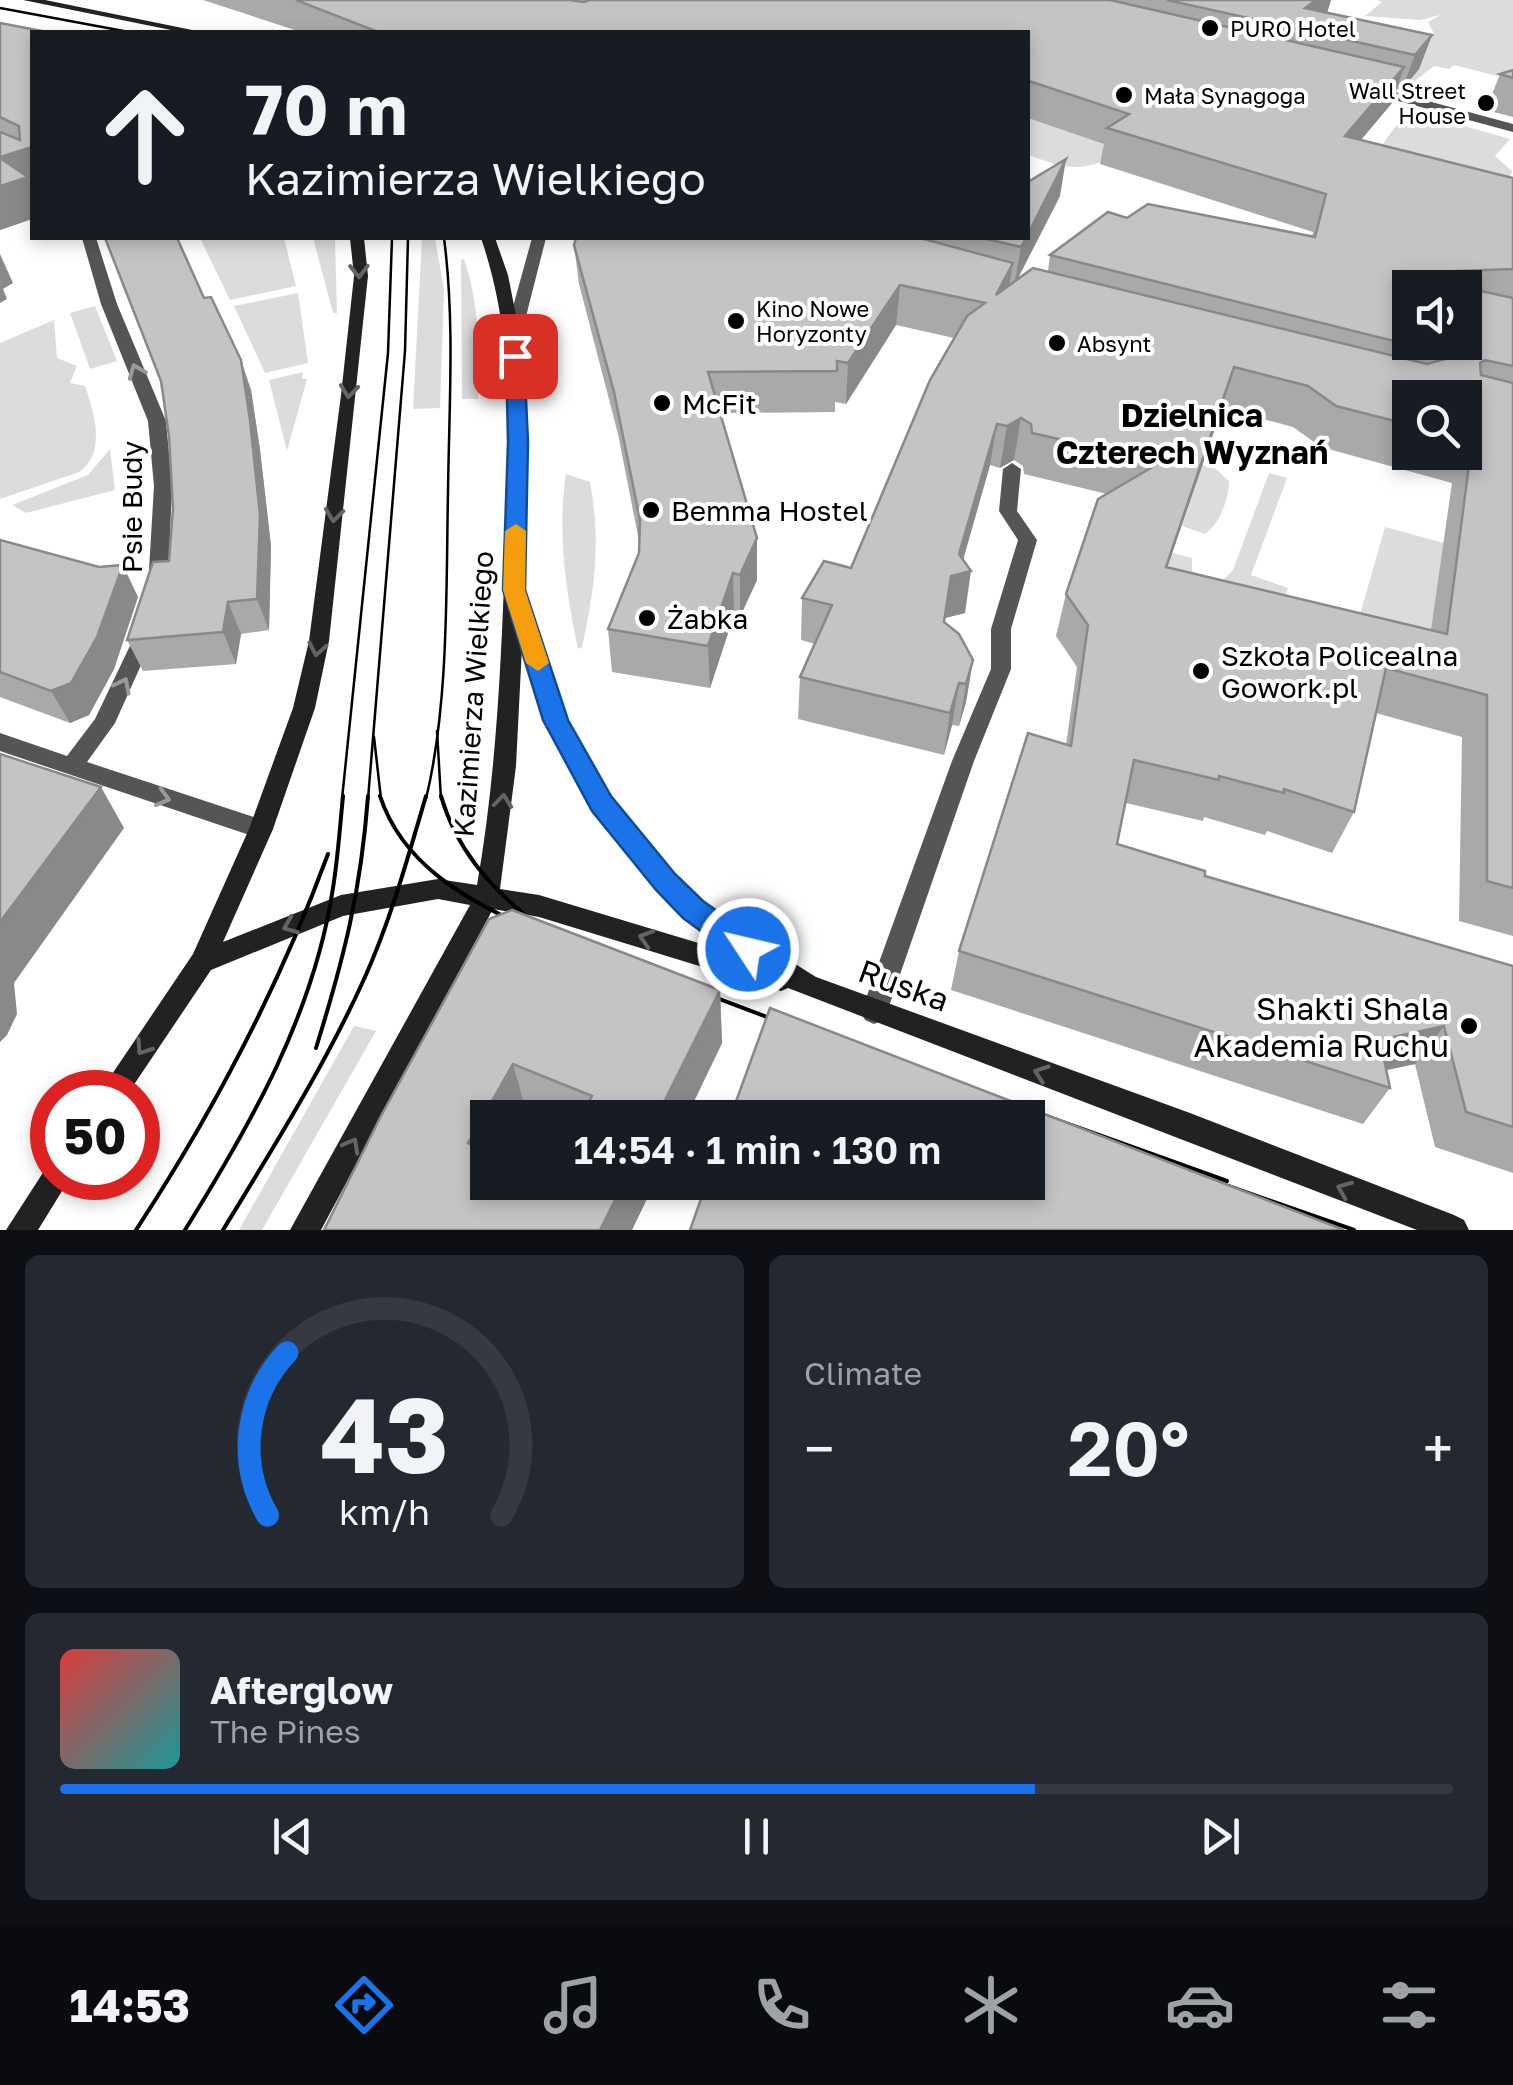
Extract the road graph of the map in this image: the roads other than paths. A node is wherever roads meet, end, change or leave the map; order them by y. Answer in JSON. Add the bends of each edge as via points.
{"nodes":[{"id":1,"x":28,"y":0,"type":"edge"},
{"id":2,"x":186,"y":30,"type":"edge"},
{"id":3,"x":1350,"y":85,"type":"edge"},
{"id":4,"x":1513,"y":128,"type":"edge"},
{"id":5,"x":91,"y":240,"type":"edge"},
{"id":6,"x":358,"y":240,"type":"edge"},
{"id":7,"x":489,"y":240,"type":"edge"},
{"id":8,"x":538,"y":240,"type":"edge"},
{"id":9,"x":514,"y":332,"type":"junction"},
{"id":10,"x":1012,"y":469,"type":"dead end"},
{"id":11,"x":514,"y":590,"type":"junction"},
{"id":12,"x":0,"y":742,"type":"edge"},
{"id":13,"x":71,"y":767,"type":"junction"},
{"id":14,"x":261,"y":829,"type":"junction"},
{"id":15,"x":486,"y":897,"type":"junction"},
{"id":16,"x":202,"y":962,"type":"junction"},
{"id":17,"x":806,"y":986,"type":"junction"},
{"id":18,"x":874,"y":1012,"type":"junction"},
{"id":19,"x":128,"y":1070,"type":"edge"},
{"id":20,"x":41,"y":1200,"type":"edge"},
{"id":21,"x":1442,"y":1228,"type":"edge"},
{"id":22,"x":21,"y":1230,"type":"edge"},
{"id":23,"x":305,"y":1230,"type":"edge"}],
"edges":[{"from":1,"to":2,"type":"main road"},
{"from":3,"to":4,"type":"street"},
{"from":13,"to":5,"type":"street","name":"Psie Budy","one_way":true,"via":[[104,723],[135,661],[161,568],[157,421]]},
{"from":6,"to":14,"type":"main road","one_way":true,"via":[[353,359],[319,641],[294,740]]},
{"from":7,"to":9,"type":"main road","name":"Kazimierza Wielkiego"},
{"from":8,"to":9,"type":"street"},
{"from":9,"to":11,"type":"main road","name":"Kazimierza Wielkiego"},
{"from":10,"to":18,"type":"street","via":[[1008,511],[1028,540],[1002,630],[1000,669]]},
{"from":15,"to":11,"type":"main road","name":"Kazimierza Wielkiego","one_way":true,"via":[[507,758]]},
{"from":11,"to":17,"type":"main road","name":"Ruska","via":[[556,720],[602,803],[693,910]]},
{"from":12,"to":13,"type":"street"},
{"from":13,"to":14,"type":"street","one_way":true},
{"from":14,"to":16,"type":"main road"},
{"from":15,"to":16,"type":"main road","one_way":true,"via":[[438,889],[381,896]]},
{"from":17,"to":15,"type":"main road","one_way":true,"via":[[539,906]]},
{"from":23,"to":15,"type":"main road","name":"Kazimierza Wielkiego","one_way":true},
{"from":16,"to":19,"type":"main road","one_way":true},
{"from":17,"to":18,"type":"main road","name":"Ruska"},
{"from":21,"to":18,"type":"main road","name":"Ruska","one_way":true},
{"from":20,"to":22,"type":"main road"}]}
